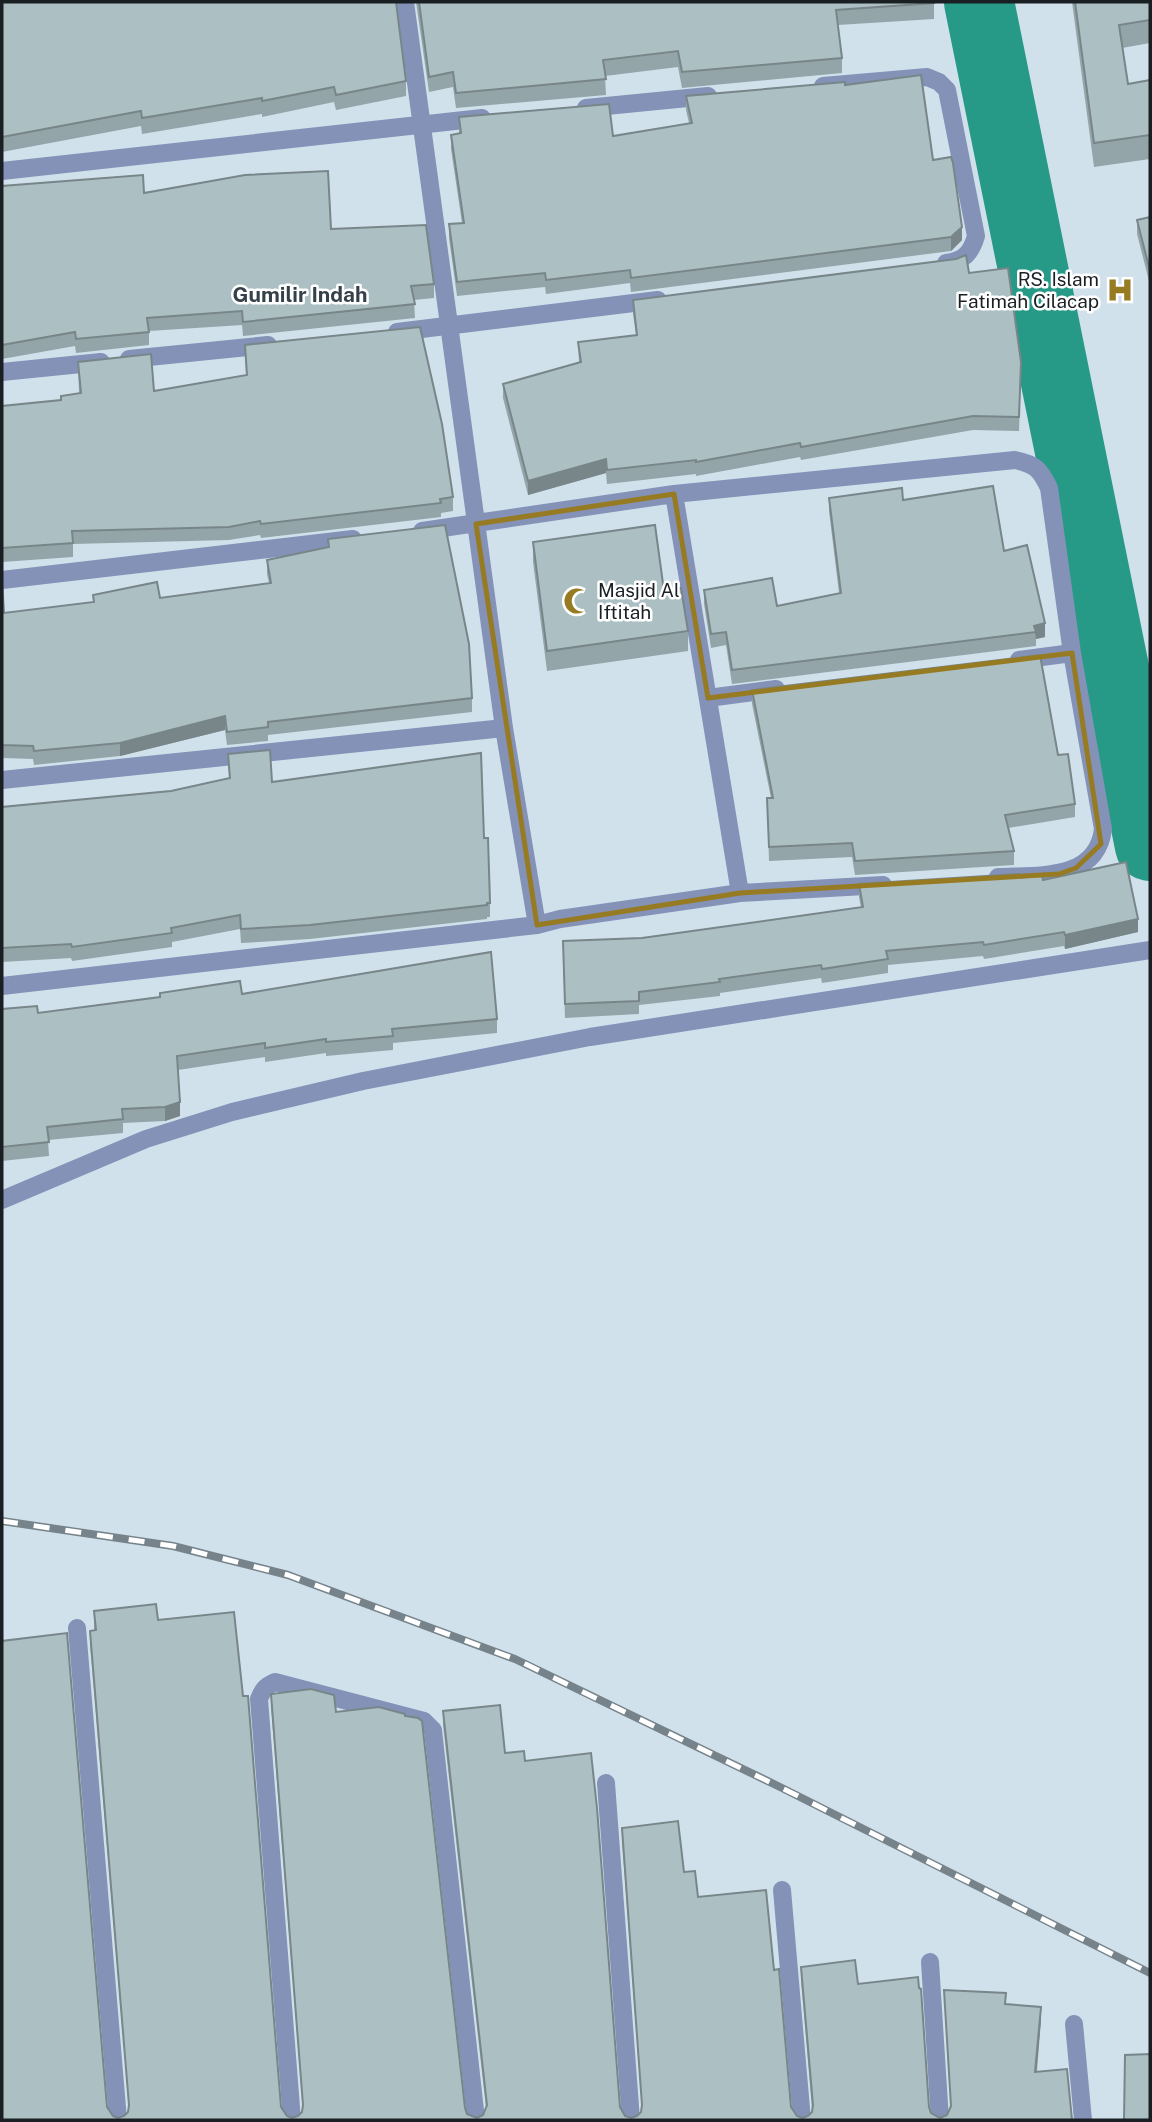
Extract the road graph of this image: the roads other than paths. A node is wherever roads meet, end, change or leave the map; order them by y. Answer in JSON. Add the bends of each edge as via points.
{"nodes":[{"id":1,"x":405,"y":2,"type":"edge"},
{"id":2,"x":805,"y":87,"type":"edge"},
{"id":3,"x":722,"y":95,"type":"edge"},
{"id":4,"x":572,"y":109,"type":"edge"},
{"id":5,"x":503,"y":116,"type":"edge"},
{"id":6,"x":421,"y":124,"type":"junction"},
{"id":7,"x":2,"y":171,"type":"edge"},
{"id":8,"x":928,"y":265,"type":"edge"},
{"id":9,"x":682,"y":297,"type":"edge"},
{"id":10,"x":449,"y":326,"type":"junction"},
{"id":11,"x":382,"y":333,"type":"edge"},
{"id":12,"x":286,"y":343,"type":"edge"},
{"id":13,"x":2,"y":372,"type":"edge"},
{"id":14,"x":674,"y":494,"type":"junction"},
{"id":15,"x":476,"y":524,"type":"junction"},
{"id":16,"x":408,"y":532,"type":"edge"},
{"id":17,"x":368,"y":537,"type":"edge"},
{"id":18,"x":2,"y":580,"type":"edge"},
{"id":19,"x":1072,"y":653,"type":"junction"},
{"id":20,"x":1004,"y":662,"type":"edge"},
{"id":21,"x":789,"y":688,"type":"edge"},
{"id":22,"x":708,"y":698,"type":"junction"},
{"id":23,"x":504,"y":727,"type":"junction"},
{"id":24,"x":2,"y":780,"type":"edge"},
{"id":25,"x":976,"y":879,"type":"edge"},
{"id":26,"x":906,"y":883,"type":"edge"},
{"id":27,"x":740,"y":893,"type":"junction"},
{"id":28,"x":537,"y":925,"type":"junction"},
{"id":29,"x":1150,"y":950,"type":"edge"},
{"id":30,"x":2,"y":986,"type":"edge"},
{"id":31,"x":2,"y":1200,"type":"edge"},
{"id":32,"x":77,"y":1628,"type":"dead end"},
{"id":33,"x":606,"y":1783,"type":"dead end"},
{"id":34,"x":782,"y":1890,"type":"dead end"},
{"id":35,"x":930,"y":1962,"type":"dead end"},
{"id":36,"x":1074,"y":2024,"type":"dead end"},
{"id":37,"x":118,"y":2120,"type":"edge"},
{"id":38,"x":292,"y":2120,"type":"edge"},
{"id":39,"x":476,"y":2120,"type":"edge"},
{"id":40,"x":631,"y":2120,"type":"edge"},
{"id":41,"x":802,"y":2120,"type":"edge"},
{"id":42,"x":940,"y":2120,"type":"edge"},
{"id":43,"x":1083,"y":2120,"type":"edge"}],
"edges":[{"from":1,"to":6,"type":"street"},
{"from":2,"to":8,"type":"street","via":[[927,77],[947,90],[976,236],[965,257]]},
{"from":3,"to":4,"type":"street"},
{"from":5,"to":6,"type":"street"},
{"from":6,"to":7,"type":"street"},
{"from":6,"to":10,"type":"street"},
{"from":9,"to":10,"type":"street"},
{"from":10,"to":11,"type":"street"},
{"from":10,"to":15,"type":"street"},
{"from":12,"to":13,"type":"street"},
{"from":14,"to":15,"type":"street"},
{"from":14,"to":19,"type":"street","via":[[997,460],[1029,463],[1041,472],[1049,488]]},
{"from":14,"to":22,"type":"street"},
{"from":15,"to":16,"type":"street"},
{"from":15,"to":23,"type":"street"},
{"from":17,"to":18,"type":"street"},
{"from":19,"to":20,"type":"street"},
{"from":19,"to":25,"type":"street","via":[[1103,829],[1101,844],[1076,868],[1059,874]]},
{"from":21,"to":22,"type":"street"},
{"from":22,"to":27,"type":"street"},
{"from":23,"to":24,"type":"street"},
{"from":23,"to":28,"type":"street"},
{"from":26,"to":27,"type":"street"},
{"from":27,"to":28,"type":"street"},
{"from":28,"to":30,"type":"street"},
{"from":29,"to":31,"type":"street","via":[[590,1037],[363,1081],[232,1112],[146,1139]]},
{"from":32,"to":37,"type":"street"},
{"from":33,"to":40,"type":"street"},
{"from":34,"to":41,"type":"street"},
{"from":35,"to":42,"type":"street"},
{"from":36,"to":43,"type":"street"},
{"from":38,"to":39,"type":"street","via":[[259,1699],[275,1682],[424,1721],[433,1730]]}]}
